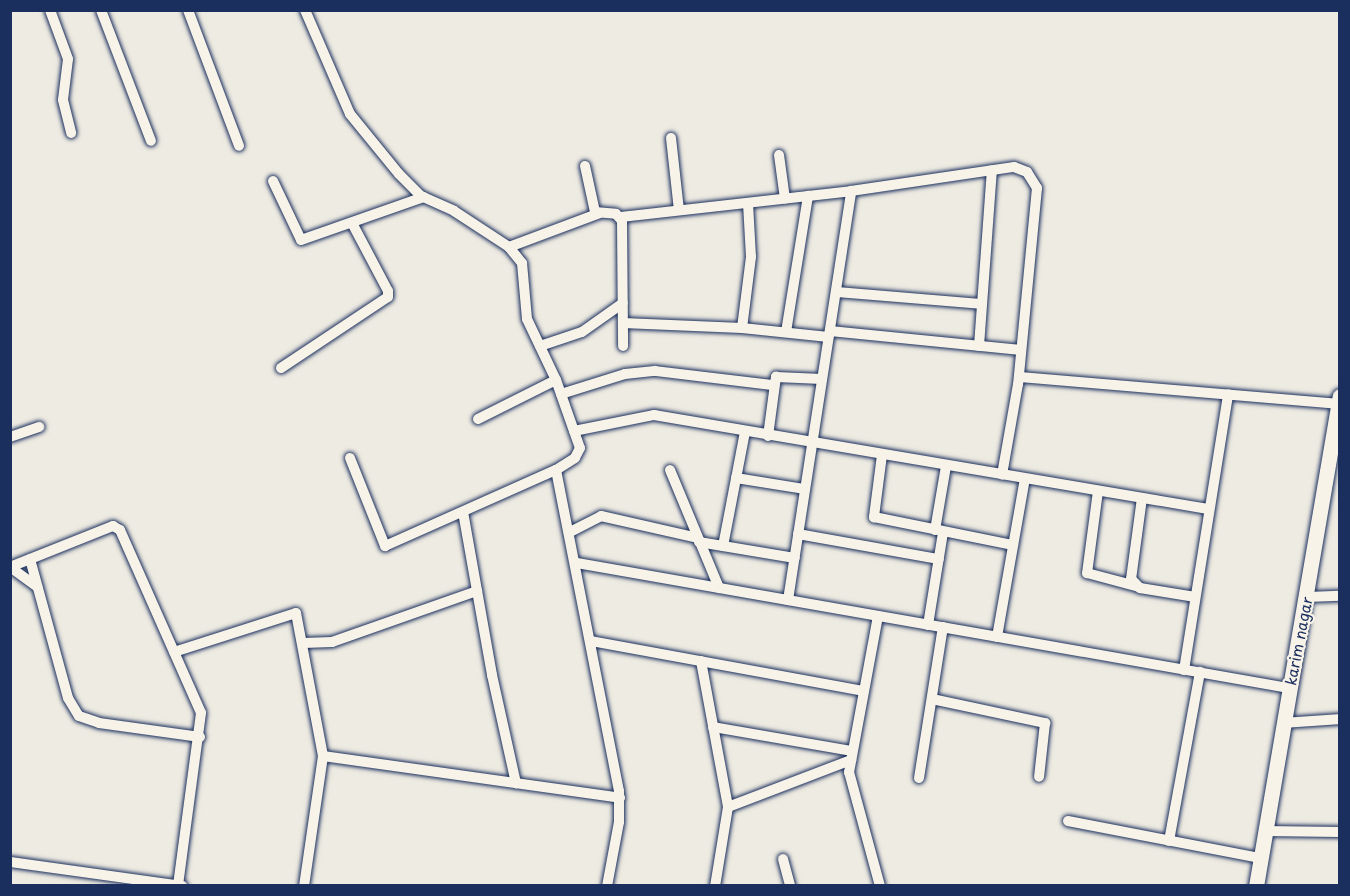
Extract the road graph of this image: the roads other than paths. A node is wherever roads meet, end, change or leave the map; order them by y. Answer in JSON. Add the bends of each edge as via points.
{"nodes":[{"id":1,"x":50,"y":10,"type":"edge"},
{"id":2,"x":101,"y":10,"type":"edge"},
{"id":3,"x":188,"y":10,"type":"edge"},
{"id":4,"x":305,"y":10,"type":"edge"},
{"id":5,"x":71,"y":133,"type":"dead end"},
{"id":6,"x":671,"y":138,"type":"dead end"},
{"id":7,"x":151,"y":141,"type":"dead end"},
{"id":8,"x":239,"y":146,"type":"dead end"},
{"id":9,"x":779,"y":155,"type":"dead end"},
{"id":10,"x":585,"y":166,"type":"dead end"},
{"id":11,"x":992,"y":170,"type":"junction"},
{"id":12,"x":273,"y":182,"type":"dead end"},
{"id":13,"x":851,"y":191,"type":"junction"},
{"id":14,"x":808,"y":196,"type":"junction"},
{"id":15,"x":424,"y":197,"type":"junction"},
{"id":16,"x":784,"y":199,"type":"junction"},
{"id":17,"x":748,"y":203,"type":"junction"},
{"id":18,"x":679,"y":210,"type":"junction"},
{"id":19,"x":600,"y":213,"type":"junction"},
{"id":20,"x":621,"y":217,"type":"junction"},
{"id":21,"x":352,"y":223,"type":"junction"},
{"id":22,"x":510,"y":246,"type":"junction"},
{"id":23,"x":836,"y":292,"type":"junction"},
{"id":24,"x":622,"y":303,"type":"junction"},
{"id":25,"x":982,"y":304,"type":"junction"},
{"id":26,"x":623,"y":323,"type":"junction"},
{"id":27,"x":742,"y":328,"type":"junction"},
{"id":28,"x":786,"y":332,"type":"junction"},
{"id":29,"x":830,"y":334,"type":"junction"},
{"id":30,"x":540,"y":346,"type":"junction"},
{"id":31,"x":623,"y":346,"type":"dead end"},
{"id":32,"x":979,"y":346,"type":"junction"},
{"id":33,"x":1021,"y":350,"type":"junction"},
{"id":34,"x":281,"y":368,"type":"dead end"},
{"id":35,"x":1018,"y":377,"type":"junction"},
{"id":36,"x":556,"y":380,"type":"junction"},
{"id":37,"x":822,"y":380,"type":"junction"},
{"id":38,"x":773,"y":385,"type":"junction"},
{"id":39,"x":561,"y":394,"type":"junction"},
{"id":40,"x":1228,"y":394,"type":"junction"},
{"id":41,"x":1339,"y":400,"type":"edge"},
{"id":42,"x":478,"y":419,"type":"dead end"},
{"id":43,"x":39,"y":427,"type":"dead end"},
{"id":44,"x":574,"y":431,"type":"junction"},
{"id":45,"x":745,"y":432,"type":"junction"},
{"id":46,"x":768,"y":436,"type":"junction"},
{"id":47,"x":10,"y":437,"type":"edge"},
{"id":48,"x":812,"y":444,"type":"junction"},
{"id":49,"x":882,"y":455,"type":"junction"},
{"id":50,"x":350,"y":458,"type":"dead end"},
{"id":51,"x":946,"y":466,"type":"junction"},
{"id":52,"x":555,"y":470,"type":"junction"},
{"id":53,"x":670,"y":470,"type":"dead end"},
{"id":54,"x":1002,"y":475,"type":"junction"},
{"id":55,"x":736,"y":478,"type":"junction"},
{"id":56,"x":1025,"y":479,"type":"junction"},
{"id":57,"x":805,"y":489,"type":"junction"},
{"id":58,"x":1098,"y":491,"type":"junction"},
{"id":59,"x":1142,"y":498,"type":"junction"},
{"id":60,"x":1208,"y":509,"type":"junction"},
{"id":61,"x":463,"y":512,"type":"junction"},
{"id":62,"x":939,"y":531,"type":"junction"},
{"id":63,"x":570,"y":532,"type":"junction"},
{"id":64,"x":798,"y":534,"type":"junction"},
{"id":65,"x":699,"y":540,"type":"junction"},
{"id":66,"x":1013,"y":545,"type":"junction"},
{"id":67,"x":723,"y":546,"type":"junction"},
{"id":68,"x":795,"y":558,"type":"junction"},
{"id":69,"x":30,"y":559,"type":"junction"},
{"id":70,"x":939,"y":559,"type":"junction"},
{"id":71,"x":577,"y":563,"type":"junction"},
{"id":72,"x":10,"y":567,"type":"edge"},
{"id":73,"x":1136,"y":586,"type":"junction"},
{"id":74,"x":38,"y":587,"type":"junction"},
{"id":75,"x":718,"y":588,"type":"junction"},
{"id":76,"x":477,"y":591,"type":"junction"},
{"id":77,"x":1340,"y":596,"type":"edge"},
{"id":78,"x":1195,"y":597,"type":"junction"},
{"id":79,"x":1307,"y":597,"type":"junction"},
{"id":80,"x":788,"y":600,"type":"junction"},
{"id":81,"x":878,"y":616,"type":"junction"},
{"id":82,"x":928,"y":625,"type":"junction"},
{"id":83,"x":943,"y":627,"type":"junction"},
{"id":84,"x":997,"y":637,"type":"junction"},
{"id":85,"x":591,"y":641,"type":"junction"},
{"id":86,"x":303,"y":643,"type":"junction"},
{"id":87,"x":174,"y":652,"type":"junction"},
{"id":88,"x":701,"y":661,"type":"junction"},
{"id":89,"x":1184,"y":670,"type":"junction"},
{"id":90,"x":1200,"y":672,"type":"junction"},
{"id":91,"x":1289,"y":688,"type":"junction"},
{"id":92,"x":863,"y":691,"type":"junction"},
{"id":93,"x":932,"y":699,"type":"junction"},
{"id":94,"x":1340,"y":719,"type":"edge"},
{"id":95,"x":1284,"y":723,"type":"junction"},
{"id":96,"x":714,"y":727,"type":"junction"},
{"id":97,"x":200,"y":737,"type":"junction"},
{"id":98,"x":852,"y":755,"type":"junction"},
{"id":99,"x":323,"y":756,"type":"junction"},
{"id":100,"x":1039,"y":777,"type":"dead end"},
{"id":101,"x":919,"y":778,"type":"dead end"},
{"id":102,"x":516,"y":783,"type":"junction"},
{"id":103,"x":620,"y":798,"type":"junction"},
{"id":104,"x":728,"y":807,"type":"junction"},
{"id":105,"x":1068,"y":821,"type":"dead end"},
{"id":106,"x":1265,"y":831,"type":"junction"},
{"id":107,"x":1340,"y":832,"type":"edge"},
{"id":108,"x":1169,"y":841,"type":"junction"},
{"id":109,"x":1260,"y":858,"type":"junction"},
{"id":110,"x":783,"y":859,"type":"dead end"},
{"id":111,"x":10,"y":862,"type":"edge"},
{"id":112,"x":180,"y":885,"type":"edge"},
{"id":113,"x":304,"y":885,"type":"edge"},
{"id":114,"x":607,"y":885,"type":"edge"},
{"id":115,"x":715,"y":885,"type":"edge"},
{"id":116,"x":790,"y":885,"type":"edge"},
{"id":117,"x":880,"y":885,"type":"edge"},
{"id":118,"x":1256,"y":885,"type":"edge"}],
"edges":[{"from":1,"to":5,"type":"street","via":[[68,59],[63,100]]},
{"from":2,"to":7,"type":"street"},
{"from":3,"to":8,"type":"street"},
{"from":4,"to":15,"type":"street","via":[[350,114],[399,174]]},
{"from":6,"to":18,"type":"street"},
{"from":9,"to":16,"type":"street"},
{"from":10,"to":19,"type":"street","via":[[592,208]]},
{"from":11,"to":13,"type":"street"},
{"from":11,"to":25,"type":"street"},
{"from":11,"to":33,"type":"street","via":[[1021,169],[1032,176],[1037,188]]},
{"from":12,"to":21,"type":"street","via":[[301,240]]},
{"from":13,"to":14,"type":"street"},
{"from":13,"to":23,"type":"street"},
{"from":14,"to":16,"type":"street"},
{"from":14,"to":28,"type":"street"},
{"from":15,"to":21,"type":"street"},
{"from":15,"to":22,"type":"street","via":[[454,210]]},
{"from":16,"to":17,"type":"street"},
{"from":17,"to":18,"type":"street"},
{"from":17,"to":27,"type":"street","via":[[751,257]]},
{"from":18,"to":20,"type":"street"},
{"from":19,"to":20,"type":"street"},
{"from":19,"to":22,"type":"street"},
{"from":20,"to":24,"type":"street"},
{"from":21,"to":34,"type":"street","via":[[388,297]]},
{"from":22,"to":30,"type":"street","via":[[522,263],[527,319]]},
{"from":23,"to":25,"type":"street"},
{"from":23,"to":29,"type":"street"},
{"from":24,"to":26,"type":"street"},
{"from":24,"to":30,"type":"street","via":[[582,332]]},
{"from":25,"to":32,"type":"street"},
{"from":26,"to":27,"type":"street"},
{"from":26,"to":31,"type":"street"},
{"from":27,"to":28,"type":"street"},
{"from":28,"to":29,"type":"street"},
{"from":29,"to":32,"type":"street"},
{"from":29,"to":37,"type":"street"},
{"from":30,"to":36,"type":"street"},
{"from":32,"to":33,"type":"street"},
{"from":33,"to":35,"type":"street"},
{"from":35,"to":40,"type":"street"},
{"from":35,"to":54,"type":"street"},
{"from":36,"to":39,"type":"street"},
{"from":36,"to":42,"type":"street"},
{"from":37,"to":38,"type":"street","via":[[779,376]]},
{"from":37,"to":48,"type":"street"},
{"from":38,"to":39,"type":"street","via":[[655,371],[625,374]]},
{"from":38,"to":46,"type":"street"},
{"from":39,"to":44,"type":"street"},
{"from":40,"to":41,"type":"street"},
{"from":40,"to":60,"type":"street"},
{"from":41,"to":79,"type":"street","name":"karim nagar"},
{"from":43,"to":47,"type":"street"},
{"from":44,"to":45,"type":"street","via":[[654,415]]},
{"from":44,"to":52,"type":"street","via":[[579,453]]},
{"from":45,"to":46,"type":"street"},
{"from":45,"to":55,"type":"street"},
{"from":46,"to":48,"type":"street"},
{"from":48,"to":49,"type":"street"},
{"from":48,"to":57,"type":"street"},
{"from":49,"to":51,"type":"street"},
{"from":49,"to":62,"type":"street","via":[[873,517]]},
{"from":50,"to":61,"type":"street","via":[[385,546]]},
{"from":51,"to":54,"type":"street"},
{"from":51,"to":62,"type":"street"},
{"from":52,"to":61,"type":"street"},
{"from":52,"to":63,"type":"street"},
{"from":53,"to":65,"type":"street"},
{"from":54,"to":56,"type":"street"},
{"from":55,"to":57,"type":"street"},
{"from":55,"to":67,"type":"street"},
{"from":56,"to":58,"type":"street"},
{"from":56,"to":66,"type":"street"},
{"from":57,"to":64,"type":"street"},
{"from":58,"to":59,"type":"street"},
{"from":58,"to":73,"type":"street","via":[[1087,573]]},
{"from":59,"to":60,"type":"street"},
{"from":59,"to":73,"type":"street","via":[[1131,579]]},
{"from":60,"to":78,"type":"street"},
{"from":61,"to":76,"type":"street"},
{"from":62,"to":66,"type":"street"},
{"from":62,"to":70,"type":"street"},
{"from":63,"to":65,"type":"street","via":[[602,516]]},
{"from":63,"to":71,"type":"street"},
{"from":64,"to":68,"type":"street"},
{"from":64,"to":70,"type":"street"},
{"from":65,"to":67,"type":"street"},
{"from":65,"to":75,"type":"street"},
{"from":66,"to":84,"type":"street"},
{"from":67,"to":68,"type":"street"},
{"from":68,"to":80,"type":"street"},
{"from":69,"to":72,"type":"street"},
{"from":69,"to":74,"type":"street"},
{"from":69,"to":87,"type":"street","via":[[117,527]]},
{"from":70,"to":82,"type":"street"},
{"from":71,"to":75,"type":"street"},
{"from":71,"to":85,"type":"street"},
{"from":72,"to":74,"type":"street"},
{"from":73,"to":78,"type":"street"},
{"from":74,"to":97,"type":"street","via":[[68,698],[79,716],[99,723]]},
{"from":75,"to":80,"type":"street"},
{"from":76,"to":86,"type":"street","via":[[332,642]]},
{"from":76,"to":102,"type":"street"},
{"from":77,"to":79,"type":"street"},
{"from":78,"to":89,"type":"street"},
{"from":79,"to":91,"type":"street","name":"karim nagar"},
{"from":80,"to":81,"type":"street"},
{"from":81,"to":82,"type":"street"},
{"from":81,"to":92,"type":"street"},
{"from":82,"to":83,"type":"street"},
{"from":83,"to":84,"type":"street"},
{"from":83,"to":93,"type":"street"},
{"from":84,"to":89,"type":"street"},
{"from":85,"to":88,"type":"street"},
{"from":85,"to":103,"type":"street"},
{"from":86,"to":87,"type":"street","via":[[293,612]]},
{"from":86,"to":99,"type":"street"},
{"from":87,"to":97,"type":"street","via":[[201,713]]},
{"from":88,"to":92,"type":"street"},
{"from":88,"to":96,"type":"street"},
{"from":89,"to":90,"type":"street"},
{"from":90,"to":91,"type":"street"},
{"from":90,"to":108,"type":"street"},
{"from":91,"to":95,"type":"street","name":"karim nagar"},
{"from":92,"to":98,"type":"street"},
{"from":93,"to":100,"type":"street","via":[[1046,723]]},
{"from":93,"to":101,"type":"street"},
{"from":94,"to":95,"type":"street"},
{"from":95,"to":106,"type":"street","name":"karim nagar"},
{"from":96,"to":98,"type":"street"},
{"from":96,"to":104,"type":"street"},
{"from":97,"to":112,"type":"street"},
{"from":98,"to":104,"type":"street"},
{"from":98,"to":117,"type":"street","via":[[850,785]]},
{"from":99,"to":102,"type":"street"},
{"from":99,"to":113,"type":"street"},
{"from":102,"to":103,"type":"street"},
{"from":103,"to":114,"type":"street"},
{"from":104,"to":115,"type":"street"},
{"from":105,"to":108,"type":"street"},
{"from":106,"to":107,"type":"street"},
{"from":106,"to":109,"type":"street","name":"karim nagar"},
{"from":108,"to":109,"type":"street"},
{"from":109,"to":118,"type":"street","name":"karim nagar"},
{"from":110,"to":116,"type":"street"},
{"from":111,"to":112,"type":"street"}]}
